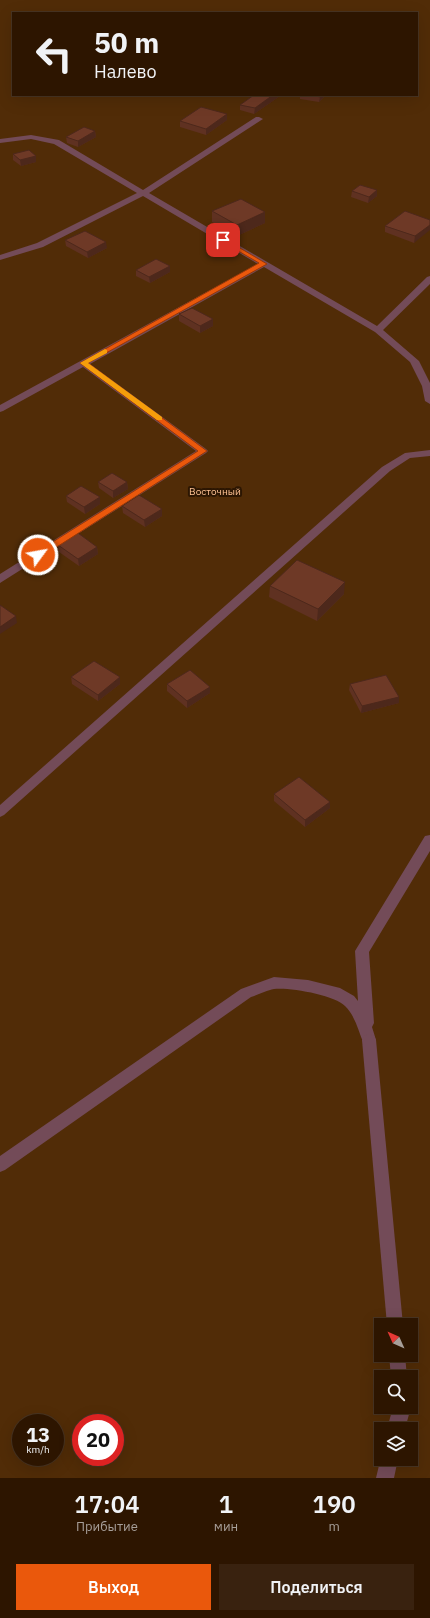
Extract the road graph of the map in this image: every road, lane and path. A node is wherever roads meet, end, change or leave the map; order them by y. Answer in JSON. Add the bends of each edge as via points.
{"nodes":[{"id":1,"x":259,"y":119,"type":"dead end"},
{"id":2,"x":0,"y":141,"type":"edge"},
{"id":3,"x":143,"y":193,"type":"junction"},
{"id":4,"x":0,"y":258,"type":"edge"},
{"id":5,"x":264,"y":264,"type":"junction"},
{"id":6,"x":430,"y":279,"type":"edge"},
{"id":7,"x":378,"y":330,"type":"junction"},
{"id":8,"x":83,"y":363,"type":"junction"},
{"id":9,"x":430,"y":401,"type":"edge"},
{"id":10,"x":0,"y":409,"type":"edge"},
{"id":11,"x":430,"y":453,"type":"edge"},
{"id":12,"x":0,"y":579,"type":"edge"},
{"id":13,"x":0,"y":812,"type":"edge"},
{"id":14,"x":430,"y":840,"type":"edge"},
{"id":15,"x":369,"y":1040,"type":"junction"},
{"id":16,"x":0,"y":1165,"type":"edge"},
{"id":17,"x":393,"y":1318,"type":"edge"},
{"id":18,"x":388,"y":1466,"type":"edge"},
{"id":19,"x":385,"y":1478,"type":"edge"}],
"edges":[{"from":1,"to":3,"type":"street"},
{"from":2,"to":3,"type":"street","via":[[30,137],[56,142]]},
{"from":3,"to":4,"type":"street","via":[[40,245]]},
{"from":3,"to":5,"type":"street"},
{"from":5,"to":7,"type":"street"},
{"from":5,"to":8,"type":"street"},
{"from":6,"to":7,"type":"street"},
{"from":7,"to":9,"type":"street","via":[[414,361],[427,386]]},
{"from":8,"to":10,"type":"street"},
{"from":8,"to":12,"type":"street","via":[[203,451]]},
{"from":11,"to":13,"type":"street","via":[[408,455],[386,469]]},
{"from":14,"to":15,"type":"street","via":[[362,950]]},
{"from":15,"to":16,"type":"street","via":[[360,1014],[349,1000],[335,992],[274,983],[246,993]]},
{"from":15,"to":17,"type":"street"},
{"from":18,"to":19,"type":"street"}]}
